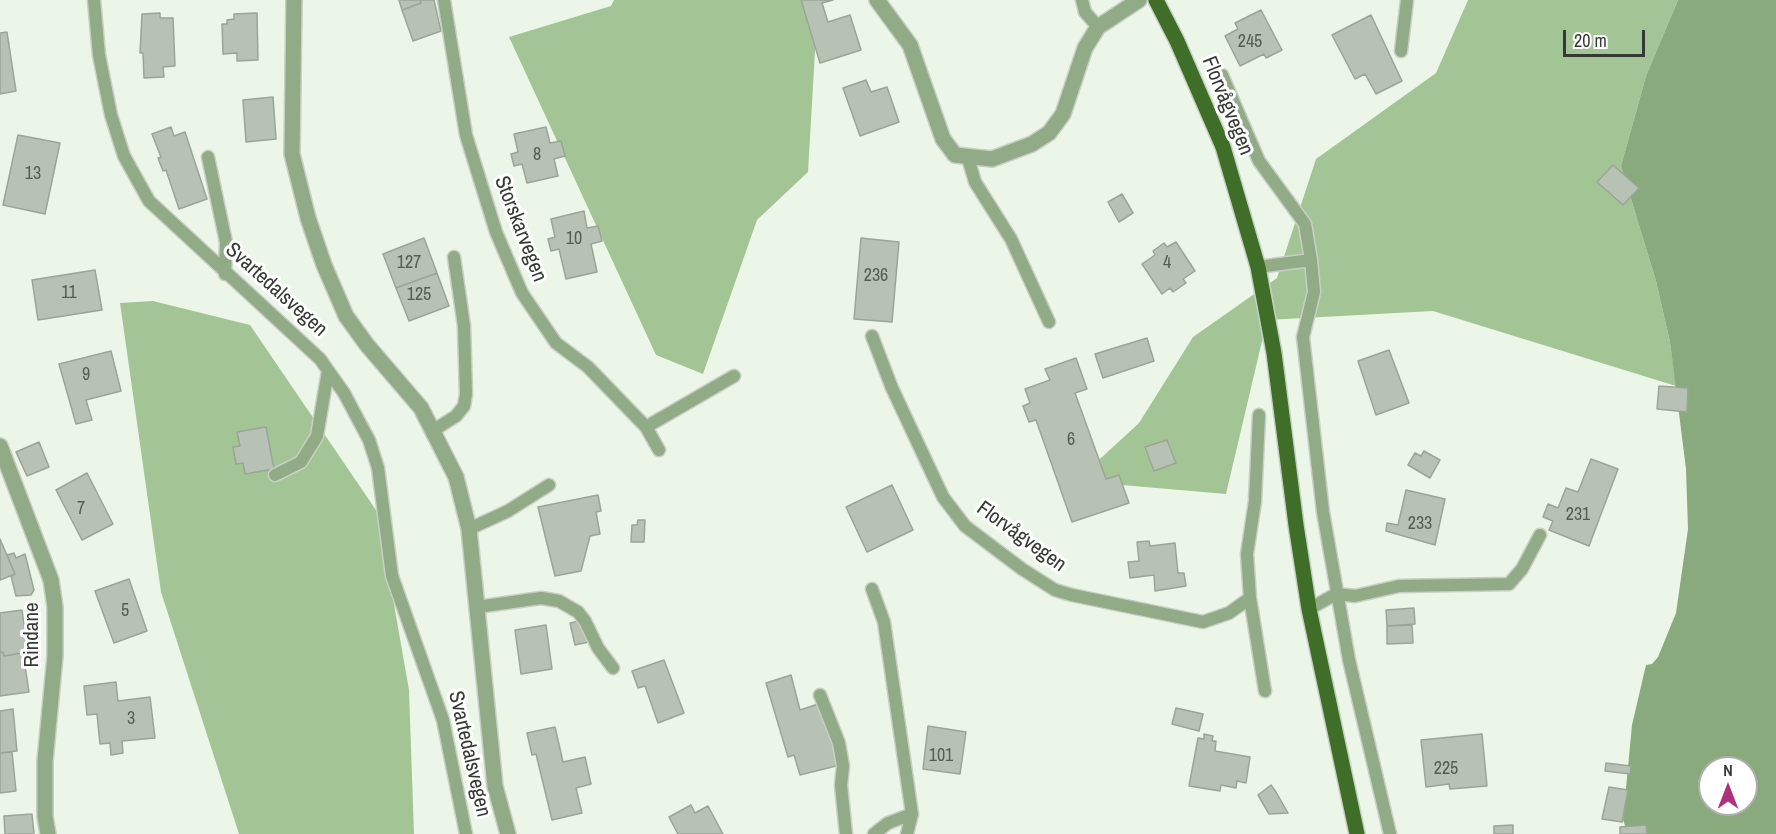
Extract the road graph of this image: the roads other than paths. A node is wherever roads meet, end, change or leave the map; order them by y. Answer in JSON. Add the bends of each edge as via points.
{"nodes":[{"id":1,"x":94,"y":0,"type":"edge"},
{"id":2,"x":294,"y":0,"type":"edge"},
{"id":3,"x":444,"y":0,"type":"edge"},
{"id":4,"x":877,"y":0,"type":"edge"},
{"id":5,"x":1082,"y":0,"type":"edge"},
{"id":6,"x":1139,"y":0,"type":"edge"},
{"id":7,"x":1156,"y":0,"type":"edge"},
{"id":8,"x":1407,"y":0,"type":"edge"},
{"id":9,"x":1098,"y":27,"type":"junction"},
{"id":10,"x":1401,"y":51,"type":"dead end"},
{"id":11,"x":1222,"y":75,"type":"dead end"},
{"id":12,"x":208,"y":157,"type":"dead end"},
{"id":13,"x":969,"y":158,"type":"junction"},
{"id":14,"x":454,"y":257,"type":"dead end"},
{"id":15,"x":1311,"y":260,"type":"junction"},
{"id":16,"x":1258,"y":267,"type":"junction"},
{"id":17,"x":225,"y":274,"type":"junction"},
{"id":18,"x":1049,"y":322,"type":"dead end"},
{"id":19,"x":872,"y":336,"type":"dead end"},
{"id":20,"x":328,"y":371,"type":"junction"},
{"id":21,"x":734,"y":376,"type":"dead end"},
{"id":22,"x":1259,"y":415,"type":"dead end"},
{"id":23,"x":646,"y":428,"type":"junction"},
{"id":24,"x":434,"y":430,"type":"junction"},
{"id":25,"x":0,"y":446,"type":"edge"},
{"id":26,"x":659,"y":450,"type":"dead end"},
{"id":27,"x":274,"y":475,"type":"dead end"},
{"id":28,"x":549,"y":485,"type":"dead end"},
{"id":29,"x":469,"y":529,"type":"junction"},
{"id":30,"x":1540,"y":535,"type":"dead end"},
{"id":31,"x":873,"y":589,"type":"dead end"},
{"id":32,"x":1336,"y":594,"type":"junction"},
{"id":33,"x":1250,"y":598,"type":"junction"},
{"id":34,"x":477,"y":607,"type":"junction"},
{"id":35,"x":1309,"y":609,"type":"junction"},
{"id":36,"x":613,"y":668,"type":"dead end"},
{"id":37,"x":1265,"y":691,"type":"dead end"},
{"id":38,"x":820,"y":695,"type":"dead end"},
{"id":39,"x":912,"y":814,"type":"junction"},
{"id":40,"x":48,"y":834,"type":"edge"},
{"id":41,"x":466,"y":834,"type":"edge"},
{"id":42,"x":508,"y":834,"type":"edge"},
{"id":43,"x":846,"y":834,"type":"edge"},
{"id":44,"x":874,"y":834,"type":"edge"},
{"id":45,"x":907,"y":834,"type":"edge"},
{"id":46,"x":1357,"y":834,"type":"edge"},
{"id":47,"x":1390,"y":834,"type":"edge"}],
"edges":[{"from":1,"to":17,"type":"lane","name":"Svartedalsvegen","via":[[99,55],[124,156],[149,201]]},
{"from":2,"to":24,"type":"street","name":"Svartedalsvegen","via":[[292,144],[308,218],[346,316],[421,408]]},
{"from":3,"to":23,"type":"lane","name":"Storskarvegen","via":[[466,135],[496,232],[522,293],[556,343],[588,367]]},
{"from":4,"to":13,"type":"street","via":[[910,45],[943,139],[955,155]]},
{"from":5,"to":9,"type":"lane","via":[[1085,12]]},
{"from":6,"to":9,"type":"street"},
{"from":7,"to":16,"type":"main road","name":"Florvågvegen","via":[[1219,136]]},
{"from":8,"to":10,"type":"lane"},
{"from":9,"to":13,"type":"street","via":[[1085,48],[1063,114],[1049,133],[1013,153],[992,159]]},
{"from":11,"to":15,"type":"lane","name":"Florvågvegen","via":[[1259,161],[1305,224]]},
{"from":12,"to":17,"type":"lane","via":[[226,242]]},
{"from":13,"to":18,"type":"lane","via":[[975,182],[1011,239]]},
{"from":14,"to":24,"type":"lane","via":[[464,326],[466,394],[464,406],[456,416]]},
{"from":15,"to":16,"type":"lane"},
{"from":15,"to":32,"type":"lane","name":"Florvågvegen","via":[[1314,292],[1303,337]]},
{"from":16,"to":35,"type":"main road","name":"Florvågvegen","via":[[1274,353]]},
{"from":17,"to":20,"type":"lane","name":"Svartedalsvegen","via":[[297,334]]},
{"from":19,"to":33,"type":"lane","name":"Florvågvegen","via":[[891,388],[943,496],[965,526],[1022,569],[1055,590],[1072,595],[1203,622],[1229,613]]},
{"from":20,"to":27,"type":"lane","via":[[317,436],[301,462]]},
{"from":20,"to":41,"type":"lane","name":"Svartedalsvegen","via":[[369,440],[378,468],[392,576],[443,720]]},
{"from":21,"to":23,"type":"lane"},
{"from":22,"to":33,"type":"lane","via":[[1255,501],[1247,555]]},
{"from":23,"to":26,"type":"lane","name":"Storskarvegen"},
{"from":24,"to":29,"type":"street","name":"Svartedalsvegen","via":[[456,477]]},
{"from":25,"to":40,"type":"street","name":"Rindane","via":[[51,580],[55,607],[55,656],[45,761]]},
{"from":28,"to":29,"type":"lane","via":[[508,511]]},
{"from":29,"to":34,"type":"street","name":"Svartedalsvegen"},
{"from":30,"to":32,"type":"lane","via":[[1509,584],[1399,586],[1355,596]]},
{"from":31,"to":39,"type":"lane","via":[[886,632]]},
{"from":32,"to":35,"type":"lane"},
{"from":32,"to":47,"type":"lane","name":"Florvågvegen","via":[[1361,719]]},
{"from":33,"to":37,"type":"lane"},
{"from":34,"to":36,"type":"lane","via":[[541,598],[559,601],[578,612]]},
{"from":34,"to":42,"type":"street","name":"Svartedalsvegen","via":[[495,786]]},
{"from":35,"to":46,"type":"main road","name":"Florvågvegen"},
{"from":38,"to":43,"type":"lane","via":[[839,743]]},
{"from":39,"to":44,"type":"lane","via":[[888,823]]},
{"from":39,"to":45,"type":"lane"}]}
